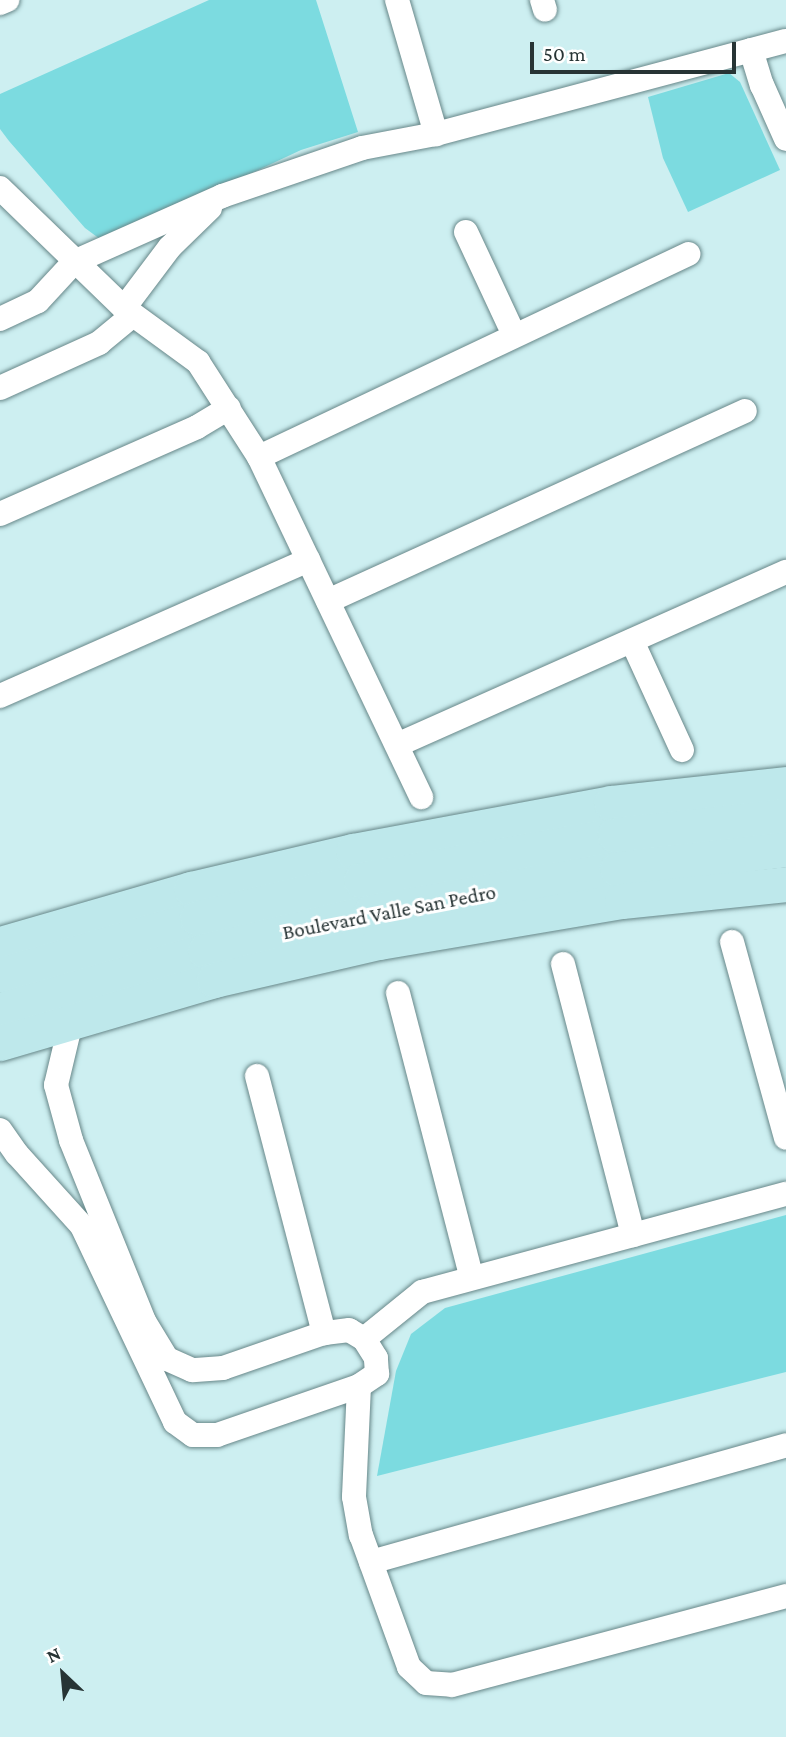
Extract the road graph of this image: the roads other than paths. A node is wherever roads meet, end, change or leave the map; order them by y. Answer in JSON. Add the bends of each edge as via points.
{"nodes":[{"id":1,"x":7,"y":0,"type":"edge"},
{"id":2,"x":397,"y":0,"type":"edge"},
{"id":3,"x":0,"y":3,"type":"edge"},
{"id":4,"x":786,"y":41,"type":"edge"},
{"id":5,"x":751,"y":50,"type":"junction"},
{"id":6,"x":436,"y":134,"type":"junction"},
{"id":7,"x":786,"y":139,"type":"edge"},
{"id":8,"x":0,"y":189,"type":"edge"},
{"id":9,"x":222,"y":196,"type":"junction"},
{"id":10,"x":466,"y":232,"type":"dead end"},
{"id":11,"x":688,"y":254,"type":"dead end"},
{"id":12,"x":74,"y":262,"type":"junction"},
{"id":13,"x":128,"y":312,"type":"junction"},
{"id":14,"x":0,"y":319,"type":"edge"},
{"id":15,"x":514,"y":335,"type":"junction"},
{"id":16,"x":0,"y":388,"type":"edge"},
{"id":17,"x":229,"y":408,"type":"junction"},
{"id":18,"x":746,"y":411,"type":"dead end"},
{"id":19,"x":259,"y":457,"type":"junction"},
{"id":20,"x":0,"y":514,"type":"edge"},
{"id":21,"x":309,"y":560,"type":"junction"},
{"id":22,"x":786,"y":572,"type":"edge"},
{"id":23,"x":328,"y":601,"type":"junction"},
{"id":24,"x":632,"y":640,"type":"junction"},
{"id":25,"x":0,"y":696,"type":"edge"},
{"id":26,"x":397,"y":746,"type":"junction"},
{"id":27,"x":682,"y":750,"type":"dead end"},
{"id":28,"x":786,"y":783,"type":"edge"},
{"id":29,"x":421,"y":797,"type":"dead end"},
{"id":30,"x":786,"y":816,"type":"edge"},
{"id":31,"x":786,"y":849,"type":"edge"},
{"id":32,"x":786,"y":884,"type":"edge"},
{"id":33,"x":732,"y":942,"type":"dead end"},
{"id":34,"x":0,"y":944,"type":"edge"},
{"id":35,"x":564,"y":964,"type":"dead end"},
{"id":36,"x":0,"y":975,"type":"edge"},
{"id":37,"x":398,"y":993,"type":"dead end"},
{"id":38,"x":0,"y":1010,"type":"edge"},
{"id":39,"x":71,"y":1022,"type":"junction"},
{"id":40,"x":0,"y":1043,"type":"edge"},
{"id":41,"x":257,"y":1076,"type":"dead end"},
{"id":42,"x":0,"y":1130,"type":"edge"},
{"id":43,"x":786,"y":1138,"type":"edge"},
{"id":44,"x":786,"y":1194,"type":"edge"},
{"id":45,"x":633,"y":1235,"type":"junction"},
{"id":46,"x":471,"y":1276,"type":"junction"},
{"id":47,"x":324,"y":1333,"type":"junction"},
{"id":48,"x":364,"y":1339,"type":"junction"},
{"id":49,"x":359,"y":1386,"type":"junction"},
{"id":50,"x":786,"y":1445,"type":"edge"},
{"id":51,"x":371,"y":1562,"type":"junction"},
{"id":52,"x":786,"y":1596,"type":"edge"}],
"edges":[{"from":1,"to":3,"type":"street"},
{"from":2,"to":6,"type":"street"},
{"from":4,"to":5,"type":"street"},
{"from":5,"to":6,"type":"street"},
{"from":5,"to":7,"type":"street"},
{"from":6,"to":9,"type":"street","via":[[362,148]]},
{"from":8,"to":12,"type":"street"},
{"from":9,"to":12,"type":"street"},
{"from":9,"to":13,"type":"street","via":[[170,247]]},
{"from":10,"to":15,"type":"street"},
{"from":11,"to":15,"type":"street"},
{"from":12,"to":13,"type":"street"},
{"from":12,"to":14,"type":"street","via":[[37,302]]},
{"from":13,"to":16,"type":"street","via":[[99,343]]},
{"from":13,"to":17,"type":"street","via":[[198,362]]},
{"from":15,"to":19,"type":"street"},
{"from":17,"to":19,"type":"street"},
{"from":17,"to":20,"type":"street","via":[[197,427]]},
{"from":18,"to":23,"type":"street"},
{"from":19,"to":21,"type":"street"},
{"from":21,"to":23,"type":"street"},
{"from":21,"to":25,"type":"street"},
{"from":22,"to":24,"type":"street"},
{"from":23,"to":26,"type":"street"},
{"from":24,"to":26,"type":"street"},
{"from":24,"to":27,"type":"street"},
{"from":26,"to":29,"type":"street"},
{"from":28,"to":34,"type":"main road","via":[[611,803],[353,851],[191,889]]},
{"from":30,"to":36,"type":"main road","name":"Boulevard Valle San Pedro","via":[[615,835],[361,880],[197,918]]},
{"from":31,"to":38,"type":"main road","name":"Boulevard Valle San Pedro","via":[[617,869],[371,912],[205,951]]},
{"from":32,"to":39,"type":"main road","name":"Boulevard Valle San Pedro","via":[[622,901],[379,942],[214,980]]},
{"from":33,"to":43,"type":"street"},
{"from":35,"to":45,"type":"street"},
{"from":37,"to":46,"type":"street"},
{"from":39,"to":40,"type":"main road","name":"Boulevard Valle San Pedro"},
{"from":39,"to":47,"type":"street","via":[[56,1085],[71,1140],[144,1321],[167,1359],[191,1370],[223,1368]]},
{"from":41,"to":47,"type":"street"},
{"from":42,"to":49,"type":"street","via":[[82,1226],[175,1422],[193,1435],[217,1435]]},
{"from":44,"to":45,"type":"street"},
{"from":45,"to":46,"type":"street"},
{"from":46,"to":48,"type":"street","via":[[422,1292]]},
{"from":47,"to":48,"type":"street","via":[[349,1329]]},
{"from":48,"to":49,"type":"street","via":[[376,1358],[377,1374]]},
{"from":49,"to":51,"type":"street","via":[[354,1497]]},
{"from":50,"to":51,"type":"street"},
{"from":51,"to":52,"type":"street","via":[[409,1667],[426,1683],[452,1685]]}]}
